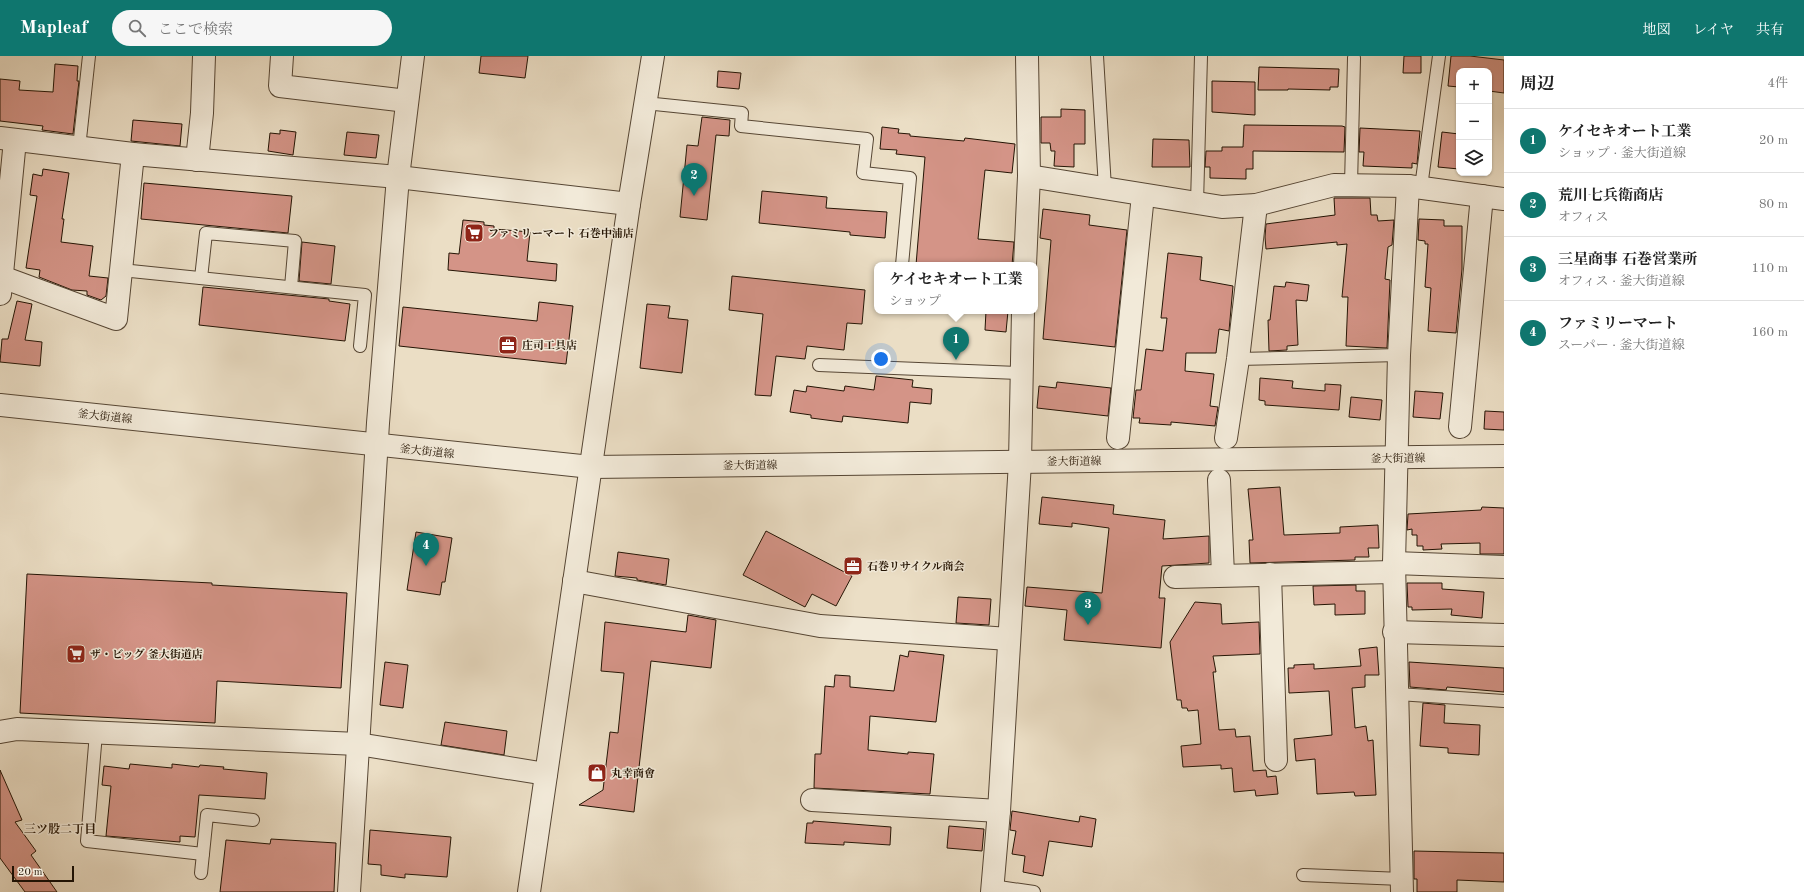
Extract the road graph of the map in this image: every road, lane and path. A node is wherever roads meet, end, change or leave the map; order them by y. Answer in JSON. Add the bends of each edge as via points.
{"nodes":[{"id":1,"x":88,"y":56,"type":"edge"},
{"id":2,"x":204,"y":56,"type":"edge"},
{"id":3,"x":282,"y":56,"type":"edge"},
{"id":4,"x":413,"y":56,"type":"edge"},
{"id":5,"x":653,"y":56,"type":"edge"},
{"id":6,"x":1027,"y":56,"type":"edge"},
{"id":7,"x":1097,"y":56,"type":"edge"},
{"id":8,"x":1201,"y":56,"type":"edge"},
{"id":9,"x":1439,"y":56,"type":"edge"},
{"id":10,"x":1354,"y":58,"type":"dead end"},
{"id":11,"x":407,"y":101,"type":"junction"},
{"id":12,"x":645,"y":103,"type":"junction"},
{"id":13,"x":8,"y":139,"type":"edge"},
{"id":14,"x":79,"y":148,"type":"junction"},
{"id":15,"x":133,"y":154,"type":"junction"},
{"id":16,"x":197,"y":160,"type":"junction"},
{"id":17,"x":1029,"y":176,"type":"junction"},
{"id":18,"x":398,"y":178,"type":"junction"},
{"id":19,"x":1351,"y":185,"type":"junction"},
{"id":20,"x":1414,"y":186,"type":"junction"},
{"id":21,"x":1104,"y":188,"type":"junction"},
{"id":22,"x":1143,"y":194,"type":"junction"},
{"id":23,"x":1482,"y":196,"type":"junction"},
{"id":24,"x":1504,"y":199,"type":"edge"},
{"id":25,"x":1197,"y":203,"type":"junction"},
{"id":26,"x":628,"y":204,"type":"junction"},
{"id":27,"x":1256,"y":205,"type":"junction"},
{"id":28,"x":902,"y":262,"type":"edge"},
{"id":29,"x":1025,"y":262,"type":"edge"},
{"id":30,"x":121,"y":270,"type":"junction"},
{"id":31,"x":201,"y":278,"type":"junction"},
{"id":32,"x":1,"y":286,"type":"edge"},
{"id":33,"x":291,"y":287,"type":"junction"},
{"id":34,"x":1024,"y":314,"type":"edge"},
{"id":35,"x":360,"y":346,"type":"dead end"},
{"id":36,"x":1399,"y":354,"type":"junction"},
{"id":37,"x":1238,"y":359,"type":"junction"},
{"id":38,"x":819,"y":366,"type":"dead end"},
{"id":39,"x":1021,"y":373,"type":"junction"},
{"id":40,"x":0,"y":405,"type":"edge"},
{"id":41,"x":1460,"y":427,"type":"dead end"},
{"id":42,"x":1118,"y":438,"type":"dead end"},
{"id":43,"x":1226,"y":438,"type":"dead end"},
{"id":44,"x":377,"y":446,"type":"junction"},
{"id":45,"x":1504,"y":456,"type":"edge"},
{"id":46,"x":1397,"y":458,"type":"junction"},
{"id":47,"x":1020,"y":462,"type":"junction"},
{"id":48,"x":591,"y":467,"type":"junction"},
{"id":49,"x":1220,"y":480,"type":"dead end"},
{"id":50,"x":1504,"y":567,"type":"edge"},
{"id":51,"x":1394,"y":568,"type":"junction"},
{"id":52,"x":1270,"y":574,"type":"junction"},
{"id":53,"x":1223,"y":575,"type":"junction"},
{"id":54,"x":1175,"y":577,"type":"dead end"},
{"id":55,"x":574,"y":581,"type":"junction"},
{"id":56,"x":1394,"y":632,"type":"junction"},
{"id":57,"x":1504,"y":635,"type":"edge"},
{"id":58,"x":1009,"y":639,"type":"junction"},
{"id":59,"x":1398,"y":694,"type":"junction"},
{"id":60,"x":1504,"y":701,"type":"edge"},
{"id":61,"x":0,"y":732,"type":"edge"},
{"id":62,"x":96,"y":733,"type":"junction"},
{"id":63,"x":358,"y":744,"type":"junction"},
{"id":64,"x":1276,"y":760,"type":"dead end"},
{"id":65,"x":546,"y":774,"type":"junction"},
{"id":66,"x":812,"y":800,"type":"dead end"},
{"id":67,"x":999,"y":811,"type":"junction"},
{"id":68,"x":253,"y":820,"type":"dead end"},
{"id":69,"x":203,"y":854,"type":"junction"},
{"id":70,"x":201,"y":873,"type":"dead end"},
{"id":71,"x":1302,"y":876,"type":"dead end"},
{"id":72,"x":1402,"y":885,"type":"edge"},
{"id":73,"x":992,"y":889,"type":"edge"},
{"id":74,"x":349,"y":892,"type":"edge"},
{"id":75,"x":529,"y":892,"type":"edge"},
{"id":76,"x":1034,"y":892,"type":"edge"}],
"edges":[{"from":1,"to":14,"type":"lane"},
{"from":2,"to":16,"type":"street"},
{"from":3,"to":11,"type":"street","via":[[280,86]]},
{"from":4,"to":11,"type":"street"},
{"from":5,"to":12,"type":"street"},
{"from":6,"to":17,"type":"street"},
{"from":7,"to":21,"type":"lane"},
{"from":8,"to":25,"type":"lane"},
{"from":9,"to":20,"type":"lane"},
{"from":10,"to":19,"type":"lane"},
{"from":11,"to":18,"type":"street"},
{"from":12,"to":26,"type":"street"},
{"from":12,"to":28,"type":"lane","via":[[742,112],[741,126],[867,138],[863,173],[910,178]]},
{"from":13,"to":14,"type":"street"},
{"from":13,"to":32,"type":"street"},
{"from":14,"to":15,"type":"street"},
{"from":15,"to":16,"type":"street"},
{"from":15,"to":30,"type":"street"},
{"from":16,"to":18,"type":"street"},
{"from":17,"to":21,"type":"street"},
{"from":17,"to":29,"type":"street"},
{"from":18,"to":26,"type":"street"},
{"from":18,"to":44,"type":"street"},
{"from":19,"to":20,"type":"street"},
{"from":19,"to":27,"type":"street","via":[[1334,185]]},
{"from":20,"to":23,"type":"street"},
{"from":20,"to":36,"type":"street"},
{"from":21,"to":22,"type":"street"},
{"from":22,"to":25,"type":"street"},
{"from":22,"to":42,"type":"street"},
{"from":23,"to":24,"type":"street"},
{"from":23,"to":41,"type":"street"},
{"from":25,"to":27,"type":"street","via":[[1222,207]]},
{"from":26,"to":48,"type":"street"},
{"from":27,"to":37,"type":"street"},
{"from":30,"to":31,"type":"lane"},
{"from":30,"to":32,"type":"street","via":[[116,320]]},
{"from":31,"to":33,"type":"lane"},
{"from":31,"to":33,"type":"lane","via":[[206,233],[288,241],[295,242]]},
{"from":33,"to":35,"type":"lane","via":[[365,295]]},
{"from":34,"to":39,"type":"street"},
{"from":36,"to":37,"type":"lane"},
{"from":36,"to":46,"type":"street"},
{"from":37,"to":43,"type":"street"},
{"from":38,"to":39,"type":"lane"},
{"from":39,"to":47,"type":"street"},
{"from":40,"to":44,"type":"street","name":"釜大街道線"},
{"from":44,"to":48,"type":"street","name":"釜大街道線"},
{"from":44,"to":63,"type":"street"},
{"from":45,"to":46,"type":"street","name":"釜大街道線"},
{"from":46,"to":47,"type":"street","name":"釜大街道線"},
{"from":46,"to":51,"type":"street"},
{"from":47,"to":48,"type":"street","name":"釜大街道線"},
{"from":47,"to":58,"type":"street"},
{"from":48,"to":55,"type":"street"},
{"from":49,"to":53,"type":"street"},
{"from":50,"to":51,"type":"street"},
{"from":51,"to":52,"type":"street"},
{"from":51,"to":56,"type":"street"},
{"from":52,"to":53,"type":"street"},
{"from":52,"to":64,"type":"street"},
{"from":53,"to":54,"type":"street"},
{"from":55,"to":58,"type":"street","via":[[820,626]]},
{"from":55,"to":65,"type":"street"},
{"from":56,"to":57,"type":"street"},
{"from":56,"to":59,"type":"street"},
{"from":58,"to":67,"type":"street"},
{"from":59,"to":60,"type":"lane"},
{"from":59,"to":72,"type":"street"},
{"from":61,"to":62,"type":"street","via":[[18,729]]},
{"from":62,"to":63,"type":"street"},
{"from":62,"to":69,"type":"lane","via":[[87,841]]},
{"from":63,"to":65,"type":"street"},
{"from":63,"to":74,"type":"street"},
{"from":65,"to":75,"type":"street"},
{"from":66,"to":67,"type":"street"},
{"from":67,"to":73,"type":"street"},
{"from":68,"to":69,"type":"lane","via":[[207,816]]},
{"from":69,"to":70,"type":"lane"},
{"from":71,"to":72,"type":"lane"},
{"from":73,"to":76,"type":"lane"}]}
